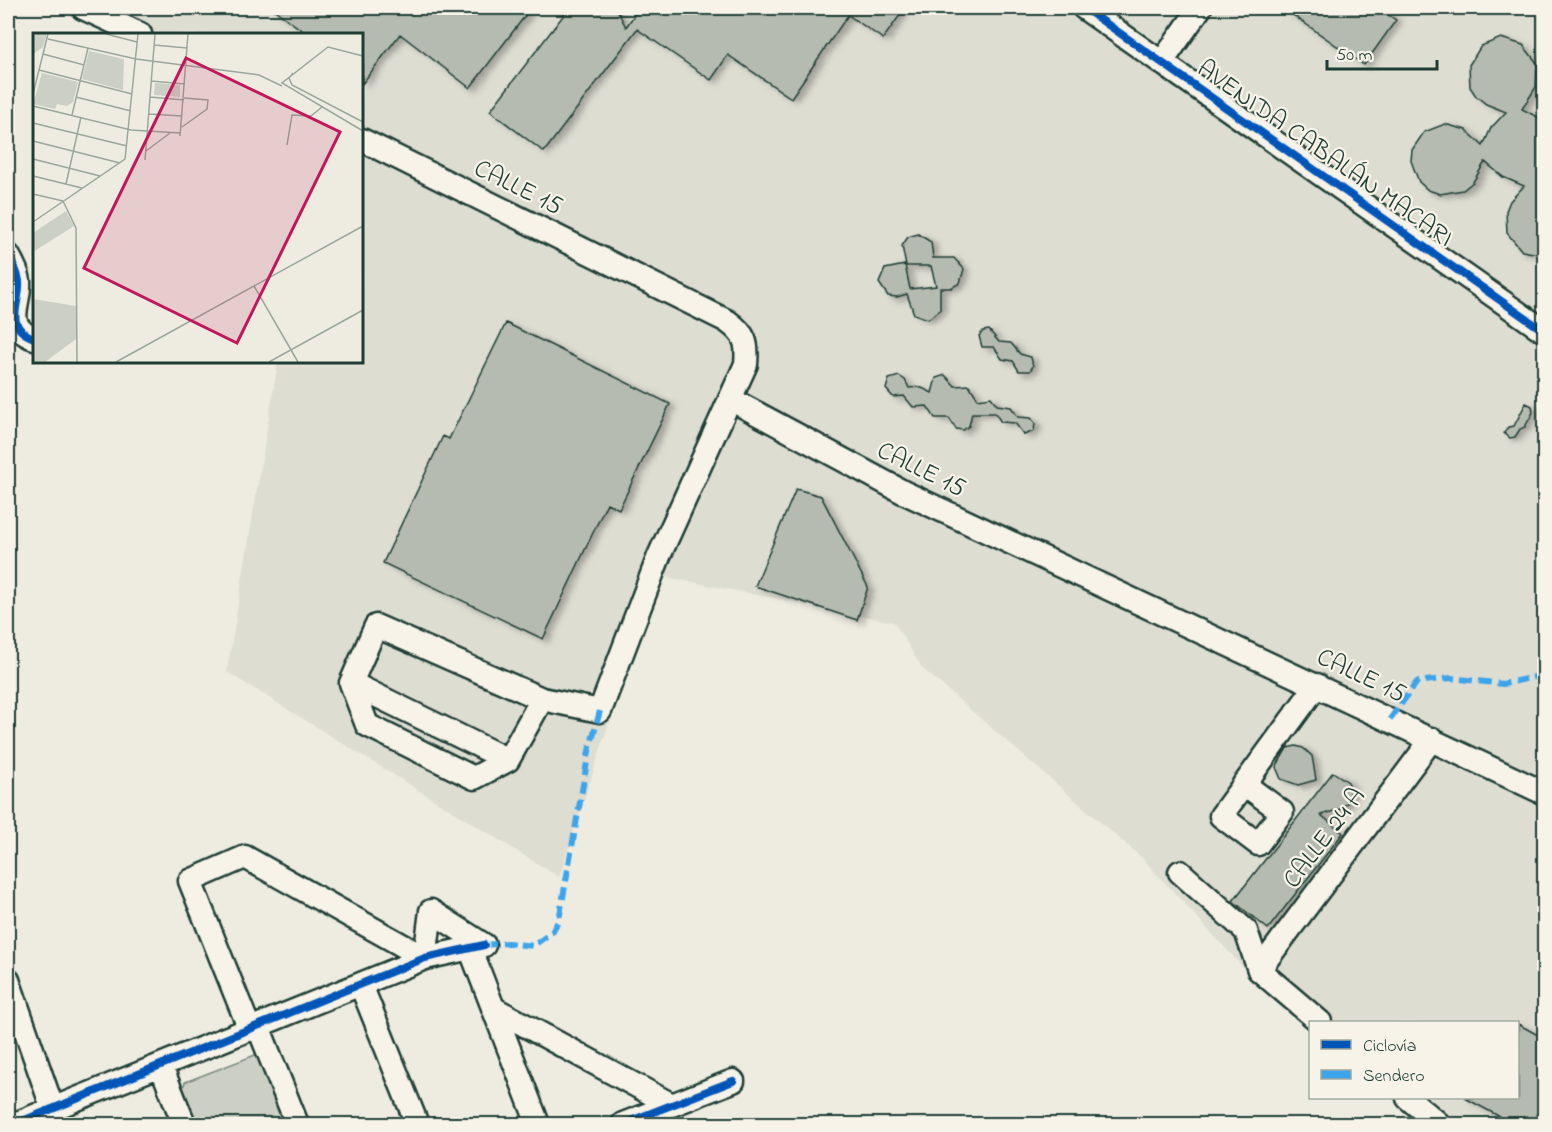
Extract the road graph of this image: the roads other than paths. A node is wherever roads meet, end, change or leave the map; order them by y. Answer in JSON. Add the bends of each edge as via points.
{"nodes":[{"id":1,"x":83,"y":8,"type":"edge"},
{"id":2,"x":1084,"y":8,"type":"edge"},
{"id":3,"x":1200,"y":8,"type":"edge"},
{"id":4,"x":138,"y":33,"type":"edge"},
{"id":5,"x":1162,"y":62,"type":"junction"},
{"id":6,"x":363,"y":140,"type":"edge"},
{"id":7,"x":8,"y":255,"type":"edge"},
{"id":8,"x":1545,"y":331,"type":"edge"},
{"id":9,"x":33,"y":337,"type":"edge"},
{"id":10,"x":730,"y":399,"type":"junction"},
{"id":11,"x":351,"y":683,"type":"junction"},
{"id":12,"x":1317,"y":685,"type":"junction"},
{"id":13,"x":542,"y":699,"type":"junction"},
{"id":14,"x":1432,"y":739,"type":"junction"},
{"id":15,"x":508,"y":760,"type":"junction"},
{"id":16,"x":1244,"y":784,"type":"dead end"},
{"id":17,"x":1545,"y":793,"type":"edge"},
{"id":18,"x":1180,"y":872,"type":"dead end"},
{"id":19,"x":470,"y":948,"type":"junction"},
{"id":20,"x":425,"y":958,"type":"junction"},
{"id":21,"x":1259,"y":970,"type":"junction"},
{"id":22,"x":8,"y":980,"type":"edge"},
{"id":23,"x":361,"y":985,"type":"junction"},
{"id":24,"x":493,"y":1008,"type":"junction"},
{"id":25,"x":1318,"y":1021,"type":"edge"},
{"id":26,"x":254,"y":1028,"type":"junction"},
{"id":27,"x":161,"y":1066,"type":"junction"},
{"id":28,"x":733,"y":1081,"type":"dead end"},
{"id":29,"x":1409,"y":1099,"type":"edge"},
{"id":30,"x":672,"y":1105,"type":"junction"},
{"id":31,"x":55,"y":1117,"type":"edge"},
{"id":32,"x":15,"y":1125,"type":"edge"},
{"id":33,"x":184,"y":1125,"type":"edge"},
{"id":34,"x":297,"y":1125,"type":"edge"},
{"id":35,"x":417,"y":1125,"type":"edge"},
{"id":36,"x":538,"y":1125,"type":"edge"},
{"id":37,"x":623,"y":1125,"type":"edge"},
{"id":38,"x":1439,"y":1125,"type":"edge"}],
"edges":[{"from":1,"to":4,"type":"street"},
{"from":2,"to":5,"type":"street","name":"AVENIDA CABALÁN MACARI"},
{"from":3,"to":5,"type":"street"},
{"from":5,"to":8,"type":"street","name":"AVENIDA CABALÁN MACARI"},
{"from":6,"to":10,"type":"street","name":"CALLE 15","via":[[727,321],[742,332],[748,344],[746,364]]},
{"from":7,"to":9,"type":"street","via":[[19,281],[16,322]]},
{"from":10,"to":12,"type":"street","name":"CALLE 15","via":[[903,492]]},
{"from":10,"to":13,"type":"street","via":[[659,556],[600,711]]},
{"from":11,"to":13,"type":"street","via":[[376,626]]},
{"from":11,"to":15,"type":"street"},
{"from":11,"to":15,"type":"street","via":[[367,725],[474,778]]},
{"from":12,"to":14,"type":"street","name":"CALLE 15"},
{"from":12,"to":16,"type":"street"},
{"from":13,"to":15,"type":"street"},
{"from":14,"to":17,"type":"street","name":"CALLE 15"},
{"from":14,"to":21,"type":"street","name":"CALLE 24 A"},
{"from":18,"to":21,"type":"street","via":[[1246,931]]},
{"from":19,"to":20,"type":"street"},
{"from":19,"to":20,"type":"street","via":[[484,945],[431,911]]},
{"from":19,"to":24,"type":"street"},
{"from":20,"to":23,"type":"street"},
{"from":20,"to":26,"type":"street","via":[[245,857],[190,881]]},
{"from":21,"to":25,"type":"street"},
{"from":22,"to":31,"type":"street"},
{"from":23,"to":26,"type":"street"},
{"from":23,"to":35,"type":"street"},
{"from":24,"to":30,"type":"street"},
{"from":24,"to":36,"type":"street"},
{"from":26,"to":27,"type":"street"},
{"from":26,"to":34,"type":"street"},
{"from":27,"to":31,"type":"street"},
{"from":27,"to":33,"type":"street"},
{"from":28,"to":30,"type":"street"},
{"from":29,"to":38,"type":"street"},
{"from":30,"to":37,"type":"street"},
{"from":31,"to":32,"type":"street"}]}
